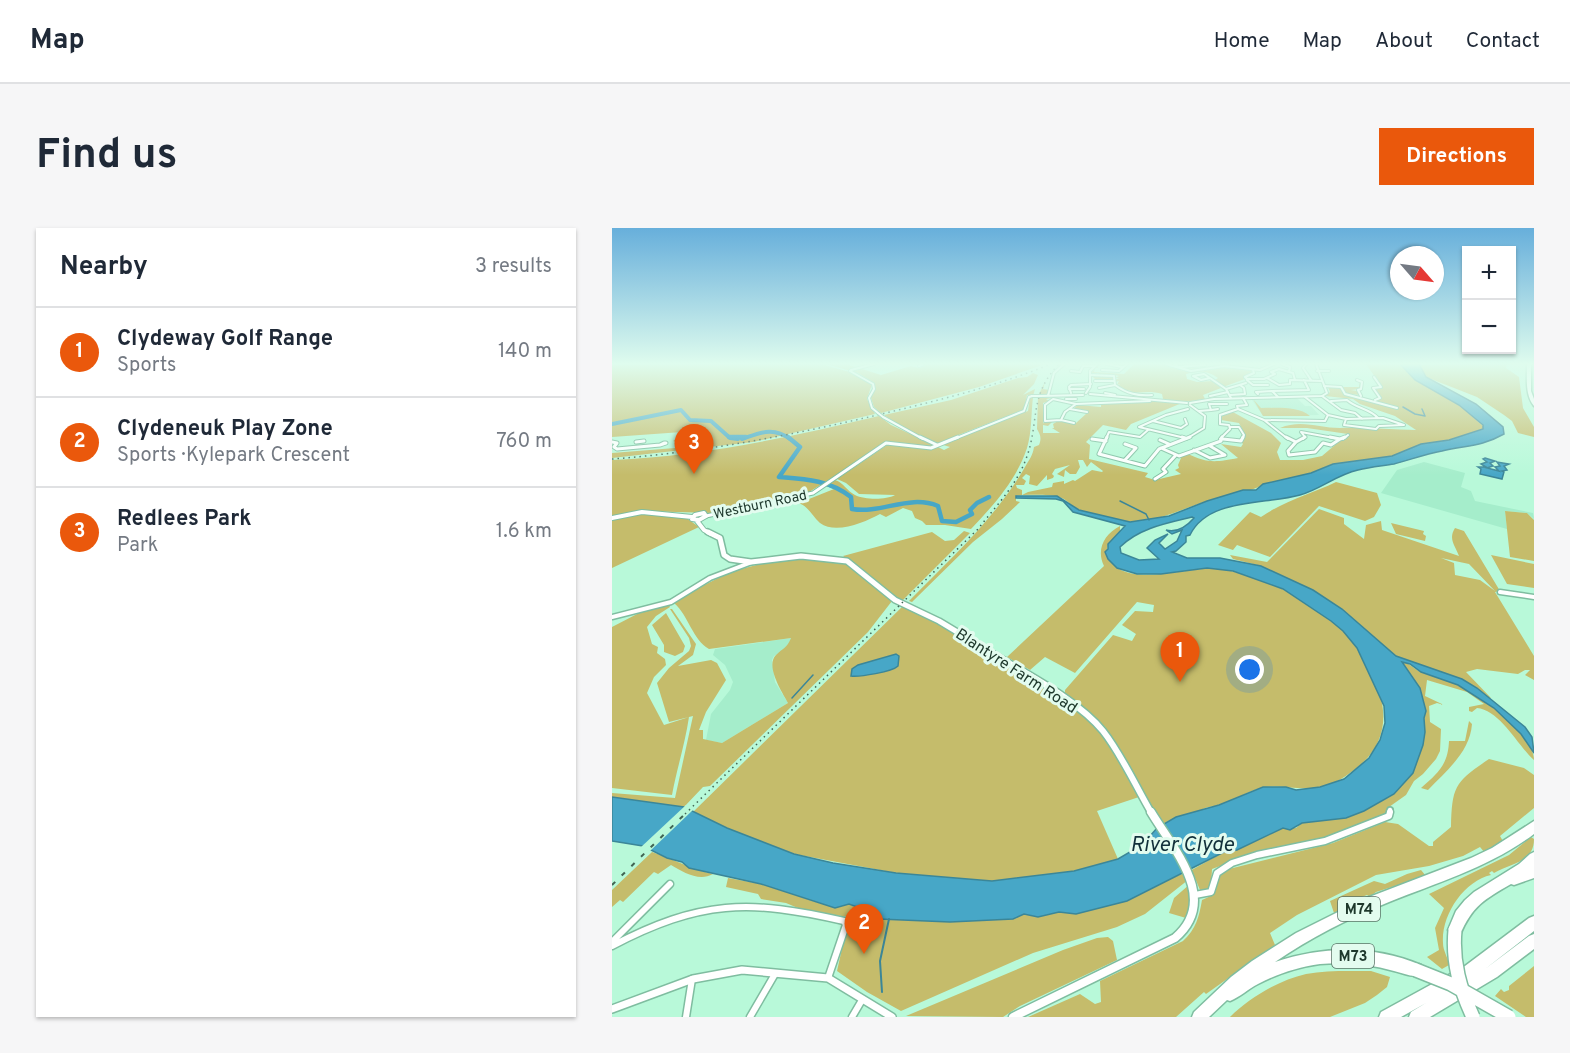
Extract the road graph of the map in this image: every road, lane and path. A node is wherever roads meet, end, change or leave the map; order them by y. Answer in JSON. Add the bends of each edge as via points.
{"nodes":[{"id":1,"x":870,"y":401,"type":"edge"},
{"id":2,"x":1028,"y":401,"type":"edge"},
{"id":3,"x":1051,"y":401,"type":"edge"},
{"id":4,"x":1069,"y":401,"type":"edge"},
{"id":5,"x":1150,"y":401,"type":"dead end"},
{"id":6,"x":1154,"y":401,"type":"edge"},
{"id":7,"x":1201,"y":401,"type":"edge"},
{"id":8,"x":1244,"y":401,"type":"edge"},
{"id":9,"x":1310,"y":401,"type":"edge"},
{"id":10,"x":1331,"y":401,"type":"edge"},
{"id":11,"x":1348,"y":401,"type":"edge"},
{"id":12,"x":1377,"y":401,"type":"edge"},
{"id":13,"x":1076,"y":404,"type":"junction"},
{"id":14,"x":1225,"y":404,"type":"dead end"},
{"id":15,"x":1189,"y":405,"type":"junction"},
{"id":16,"x":1396,"y":406,"type":"dead end"},
{"id":17,"x":1070,"y":409,"type":"junction"},
{"id":18,"x":1218,"y":409,"type":"dead end"},
{"id":19,"x":1211,"y":410,"type":"junction"},
{"id":20,"x":1238,"y":410,"type":"junction"},
{"id":21,"x":1087,"y":412,"type":"dead end"},
{"id":22,"x":1197,"y":412,"type":"junction"},
{"id":23,"x":1328,"y":415,"type":"junction"},
{"id":24,"x":1379,"y":418,"type":"junction"},
{"id":25,"x":1185,"y":419,"type":"dead end"},
{"id":26,"x":1346,"y":419,"type":"junction"},
{"id":27,"x":1362,"y":419,"type":"junction"},
{"id":28,"x":1061,"y":420,"type":"junction"},
{"id":29,"x":1154,"y":420,"type":"junction"},
{"id":30,"x":1264,"y":420,"type":"junction"},
{"id":31,"x":1074,"y":423,"type":"dead end"},
{"id":32,"x":1230,"y":427,"type":"junction"},
{"id":33,"x":1148,"y":430,"type":"junction"},
{"id":34,"x":1348,"y":435,"type":"dead end"},
{"id":35,"x":1186,"y":439,"type":"junction"},
{"id":36,"x":1223,"y":439,"type":"junction"},
{"id":37,"x":1340,"y":439,"type":"junction"},
{"id":38,"x":1094,"y":440,"type":"dead end"},
{"id":39,"x":640,"y":441,"type":"dead end"},
{"id":40,"x":663,"y":441,"type":"dead end"},
{"id":41,"x":1106,"y":441,"type":"junction"},
{"id":42,"x":612,"y":442,"type":"edge"},
{"id":43,"x":1159,"y":442,"type":"dead end"},
{"id":44,"x":1297,"y":442,"type":"junction"},
{"id":45,"x":1125,"y":444,"type":"dead end"},
{"id":46,"x":1169,"y":444,"type":"junction"},
{"id":47,"x":937,"y":445,"type":"junction"},
{"id":48,"x":1209,"y":446,"type":"junction"},
{"id":49,"x":635,"y":447,"type":"junction"},
{"id":50,"x":1160,"y":448,"type":"junction"},
{"id":51,"x":1194,"y":450,"type":"junction"},
{"id":52,"x":1176,"y":455,"type":"junction"},
{"id":53,"x":1124,"y":461,"type":"junction"},
{"id":54,"x":1157,"y":478,"type":"dead end"},
{"id":55,"x":706,"y":516,"type":"joint"},
{"id":56,"x":612,"y":518,"type":"edge"},
{"id":57,"x":694,"y":519,"type":"junction"},
{"id":58,"x":752,"y":562,"type":"junction"},
{"id":59,"x":1500,"y":592,"type":"dead end"},
{"id":60,"x":1534,"y":597,"type":"edge"},
{"id":61,"x":612,"y":617,"type":"edge"},
{"id":62,"x":1390,"y":810,"type":"dead end"},
{"id":63,"x":1159,"y":827,"type":"joint"},
{"id":64,"x":1534,"y":828,"type":"edge"},
{"id":65,"x":1534,"y":858,"type":"edge"},
{"id":66,"x":1534,"y":872,"type":"edge"},
{"id":67,"x":1191,"y":880,"type":"joint"},
{"id":68,"x":670,"y":884,"type":"dead end"},
{"id":69,"x":1491,"y":888,"type":"junction"},
{"id":70,"x":1195,"y":894,"type":"junction"},
{"id":71,"x":1534,"y":923,"type":"edge"},
{"id":72,"x":1534,"y":940,"type":"edge"},
{"id":73,"x":612,"y":944,"type":"edge"},
{"id":74,"x":1416,"y":970,"type":"joint"},
{"id":75,"x":776,"y":973,"type":"junction"},
{"id":76,"x":828,"y":978,"type":"junction"},
{"id":77,"x":693,"y":979,"type":"junction"},
{"id":78,"x":862,"y":1000,"type":"junction"},
{"id":79,"x":612,"y":1009,"type":"edge"},
{"id":80,"x":686,"y":1017,"type":"edge"},
{"id":81,"x":750,"y":1017,"type":"edge"},
{"id":82,"x":852,"y":1017,"type":"edge"},
{"id":83,"x":892,"y":1017,"type":"edge"},
{"id":84,"x":1013,"y":1017,"type":"edge"},
{"id":85,"x":1201,"y":1017,"type":"edge"},
{"id":86,"x":1386,"y":1017,"type":"edge"},
{"id":87,"x":1416,"y":1017,"type":"edge"},
{"id":88,"x":1473,"y":1017,"type":"edge"},
{"id":89,"x":1509,"y":1017,"type":"edge"}],
"edges":[{"from":1,"to":47,"type":"street","bridge":true,"via":[[883,417]]},
{"from":2,"to":47,"type":"street","name":"Westburn Road","bridge":true,"via":[[1024,411]]},
{"from":3,"to":28,"type":"street","via":[[1045,405],[1045,418],[1049,422]]},
{"from":4,"to":13,"type":"street"},
{"from":5,"to":13,"type":"street"},
{"from":6,"to":15,"type":"street"},
{"from":7,"to":15,"type":"street"},
{"from":8,"to":20,"type":"street","via":[[1246,405],[1236,406]]},
{"from":9,"to":23,"type":"street"},
{"from":10,"to":27,"type":"street"},
{"from":11,"to":24,"type":"street"},
{"from":12,"to":16,"type":"street"},
{"from":13,"to":17,"type":"street"},
{"from":14,"to":19,"type":"street","via":[[1208,404]]},
{"from":15,"to":22,"type":"street"},
{"from":15,"to":29,"type":"street"},
{"from":17,"to":21,"type":"street"},
{"from":17,"to":28,"type":"street"},
{"from":18,"to":19,"type":"street"},
{"from":19,"to":22,"type":"street"},
{"from":20,"to":30,"type":"street"},
{"from":20,"to":32,"type":"street","via":[[1220,415],[1221,424]]},
{"from":22,"to":35,"type":"street","via":[[1206,417],[1204,428]]},
{"from":23,"to":26,"type":"street"},
{"from":23,"to":30,"type":"street","via":[[1324,421]]},
{"from":24,"to":26,"type":"street","via":[[1396,419],[1404,425],[1376,429],[1346,426]]},
{"from":24,"to":27,"type":"street"},
{"from":25,"to":29,"type":"street","via":[[1181,428]]},
{"from":26,"to":27,"type":"street"},
{"from":28,"to":31,"type":"street"},
{"from":29,"to":33,"type":"street","via":[[1139,427]]},
{"from":30,"to":44,"type":"street"},
{"from":32,"to":36,"type":"street"},
{"from":32,"to":36,"type":"street","via":[[1239,428],[1244,435],[1241,441]]},
{"from":33,"to":35,"type":"street"},
{"from":33,"to":41,"type":"street","via":[[1140,437],[1110,431]]},
{"from":34,"to":37,"type":"street"},
{"from":35,"to":46,"type":"street"},
{"from":36,"to":48,"type":"street"},
{"from":37,"to":44,"type":"street","via":[[1301,432],[1305,437]]},
{"from":37,"to":44,"type":"street","via":[[1331,445],[1323,443],[1315,452],[1289,455]]},
{"from":38,"to":41,"type":"street"},
{"from":39,"to":49,"type":"street"},
{"from":40,"to":49,"type":"street"},
{"from":41,"to":53,"type":"street","via":[[1099,454]]},
{"from":42,"to":49,"type":"street","via":[[617,443],[615,448]]},
{"from":43,"to":46,"type":"street"},
{"from":45,"to":53,"type":"street","via":[[1136,448]]},
{"from":46,"to":50,"type":"street"},
{"from":47,"to":55,"type":"street","name":"Westburn Road","via":[[929,448],[886,443],[806,495]]},
{"from":48,"to":51,"type":"street"},
{"from":48,"to":51,"type":"street","via":[[1225,455],[1210,458]]},
{"from":50,"to":52,"type":"street"},
{"from":50,"to":53,"type":"street","via":[[1145,466]]},
{"from":51,"to":52,"type":"street"},
{"from":52,"to":54,"type":"street","via":[[1163,469],[1166,472]]},
{"from":55,"to":57,"type":"main road","via":[[702,513]]},
{"from":56,"to":57,"type":"main road","via":[[642,512]]},
{"from":57,"to":58,"type":"main road","name":"Blantyre Farm Road","via":[[721,539],[726,557]]},
{"from":58,"to":61,"type":"street","via":[[703,582],[671,602]]},
{"from":58,"to":63,"type":"main road","name":"Blantyre Farm Road","via":[[801,556],[850,562],[895,600],[939,621],[1044,684],[1104,732]]},
{"from":59,"to":60,"type":"street"},
{"from":62,"to":70,"type":"street","via":[[1389,816],[1327,840],[1263,854],[1219,869],[1211,892]]},
{"from":63,"to":67,"type":"main road"},
{"from":64,"to":85,"type":"highway","number":"M74","via":[[1481,860],[1369,904],[1320,928],[1234,983]]},
{"from":65,"to":69,"type":"highway"},
{"from":66,"to":69,"type":"highway"},
{"from":67,"to":70,"type":"main road"},
{"from":68,"to":73,"type":"street"},
{"from":69,"to":88,"type":"highway","bridge":true,"via":[[1466,907],[1455,930],[1455,970]]},
{"from":70,"to":84,"type":"main road","via":[[1191,919],[1175,938]]},
{"from":71,"to":86,"type":"highway","via":[[1470,971]]},
{"from":72,"to":87,"type":"highway","via":[[1492,972]]},
{"from":73,"to":76,"type":"street","via":[[706,911],[734,906],[785,909],[844,921],[846,925]]},
{"from":74,"to":85,"type":"highway","number":"M73","via":[[1348,955],[1300,959],[1245,983]]},
{"from":74,"to":89,"type":"highway","number":"M73","bridge":true,"via":[[1451,984]]},
{"from":75,"to":76,"type":"street"},
{"from":75,"to":77,"type":"street","via":[[736,970]]},
{"from":75,"to":81,"type":"street"},
{"from":76,"to":78,"type":"street"},
{"from":77,"to":79,"type":"street"},
{"from":77,"to":80,"type":"street"},
{"from":78,"to":82,"type":"street"},
{"from":78,"to":83,"type":"street"}]}
